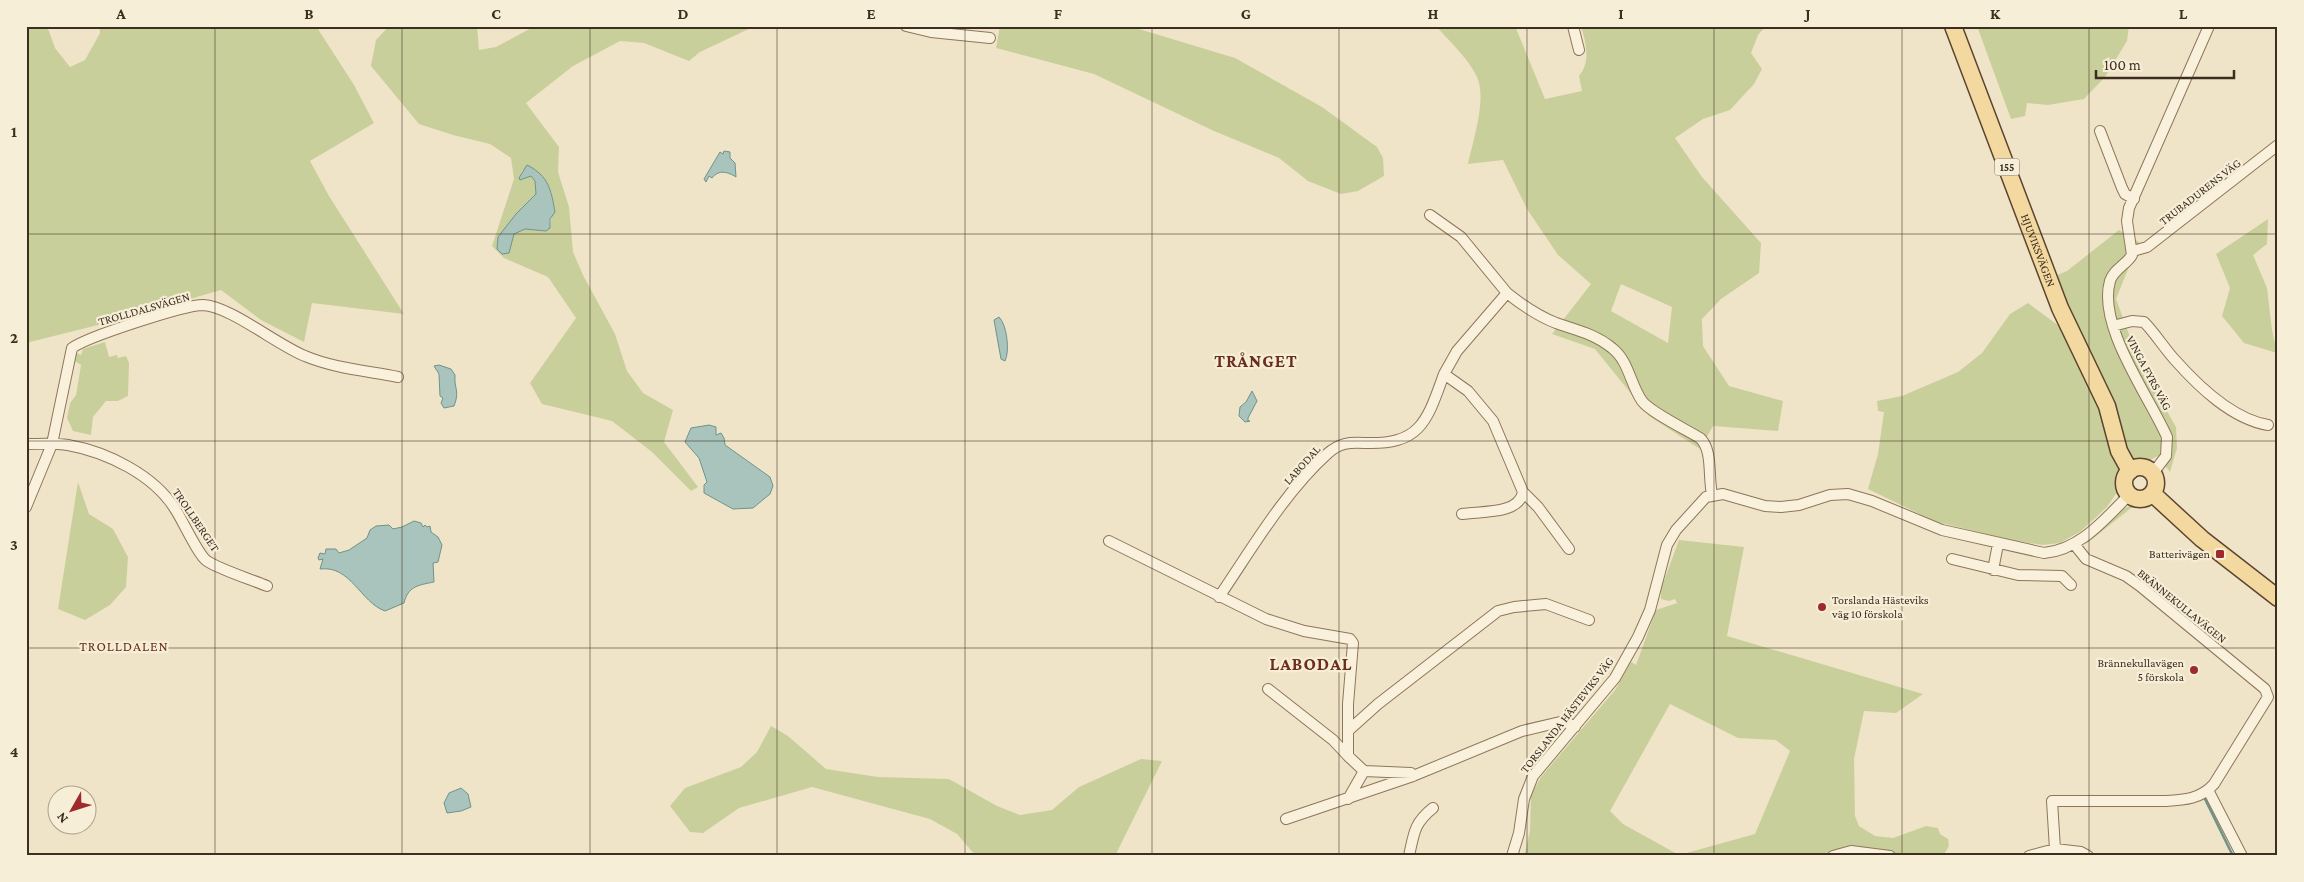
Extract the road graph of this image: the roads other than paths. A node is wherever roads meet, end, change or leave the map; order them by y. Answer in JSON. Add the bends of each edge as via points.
{"nodes":[{"id":1,"x":906,"y":26,"type":"edge"},
{"id":2,"x":1572,"y":26,"type":"edge"},
{"id":3,"x":1953,"y":26,"type":"edge"},
{"id":4,"x":2209,"y":26,"type":"edge"},
{"id":5,"x":990,"y":38,"type":"dead end"},
{"id":6,"x":1579,"y":50,"type":"dead end"},
{"id":7,"x":2100,"y":131,"type":"dead end"},
{"id":8,"x":2278,"y":145,"type":"edge"},
{"id":9,"x":2134,"y":200,"type":"junction"},
{"id":10,"x":1430,"y":215,"type":"dead end"},
{"id":11,"x":2133,"y":251,"type":"junction"},
{"id":12,"x":1507,"y":293,"type":"junction"},
{"id":13,"x":2113,"y":326,"type":"junction"},
{"id":14,"x":1444,"y":374,"type":"junction"},
{"id":15,"x":398,"y":377,"type":"dead end"},
{"id":16,"x":2268,"y":425,"type":"dead end"},
{"id":17,"x":26,"y":444,"type":"edge"},
{"id":18,"x":52,"y":444,"type":"junction"},
{"id":19,"x":2130,"y":471,"type":"junction"},
{"id":20,"x":2153,"y":472,"type":"junction"},
{"id":21,"x":1523,"y":492,"type":"junction"},
{"id":22,"x":1712,"y":494,"type":"junction"},
{"id":23,"x":2153,"y":494,"type":"junction"},
{"id":24,"x":2129,"y":495,"type":"junction"},
{"id":25,"x":26,"y":507,"type":"edge"},
{"id":26,"x":1462,"y":514,"type":"dead end"},
{"id":27,"x":1109,"y":541,"type":"dead end"},
{"id":28,"x":1998,"y":544,"type":"junction"},
{"id":29,"x":2074,"y":544,"type":"junction"},
{"id":30,"x":1569,"y":548,"type":"dead end"},
{"id":31,"x":1952,"y":559,"type":"dead end"},
{"id":32,"x":1992,"y":570,"type":"junction"},
{"id":33,"x":2071,"y":585,"type":"dead end"},
{"id":34,"x":267,"y":586,"type":"dead end"},
{"id":35,"x":1219,"y":597,"type":"junction"},
{"id":36,"x":2278,"y":598,"type":"edge"},
{"id":37,"x":1589,"y":620,"type":"dead end"},
{"id":38,"x":1268,"y":689,"type":"dead end"},
{"id":39,"x":2273,"y":699,"type":"edge"},
{"id":40,"x":1575,"y":727,"type":"junction"},
{"id":41,"x":1349,"y":730,"type":"junction"},
{"id":42,"x":1348,"y":756,"type":"junction"},
{"id":43,"x":1364,"y":771,"type":"junction"},
{"id":44,"x":1413,"y":776,"type":"junction"},
{"id":45,"x":2208,"y":790,"type":"junction"},
{"id":46,"x":1348,"y":799,"type":"junction"},
{"id":47,"x":1433,"y":808,"type":"dead end"},
{"id":48,"x":1286,"y":819,"type":"dead end"},
{"id":49,"x":2054,"y":849,"type":"junction"},
{"id":50,"x":1409,"y":856,"type":"edge"},
{"id":51,"x":1512,"y":856,"type":"edge"},
{"id":52,"x":1834,"y":856,"type":"edge"},
{"id":53,"x":1890,"y":856,"type":"edge"},
{"id":54,"x":2029,"y":856,"type":"edge"},
{"id":55,"x":2088,"y":856,"type":"edge"},
{"id":56,"x":2242,"y":856,"type":"edge"}],
"edges":[{"from":1,"to":5,"type":"street"},
{"from":2,"to":6,"type":"street"},
{"from":3,"to":19,"type":"main road","name":"HJUVIKSVÄGEN","number":"155","via":[[2060,308],[2107,406],[2120,452]]},
{"from":4,"to":9,"type":"street"},
{"from":7,"to":9,"type":"street","via":[[2122,188]]},
{"from":8,"to":11,"type":"street","name":"TRUBADURENS VÄG","via":[[2147,247]]},
{"from":9,"to":11,"type":"street","via":[[2127,221]]},
{"from":10,"to":12,"type":"street","via":[[1461,237]]},
{"from":11,"to":13,"type":"street","name":"VINGA FYRS VÄG","via":[[2110,280]]},
{"from":12,"to":14,"type":"street","name":"LABODAL","via":[[1457,350]]},
{"from":12,"to":22,"type":"street","via":[[1537,314],[1597,337],[1614,349],[1643,402],[1706,445]]},
{"from":13,"to":16,"type":"street","via":[[2132,321],[2144,322],[2175,360],[2206,390],[2246,418]]},
{"from":13,"to":20,"type":"street","name":"VINGA FYRS VÄG","via":[[2167,437],[2166,456]]},
{"from":14,"to":21,"type":"street","via":[[1468,391],[1493,421]]},
{"from":14,"to":35,"type":"street","name":"LABODAL","via":[[1430,412],[1412,434],[1389,443],[1341,444],[1326,454],[1278,510]]},
{"from":15,"to":18,"type":"street","name":"TROLLDALSVÄGEN","via":[[306,357],[221,310],[203,305],[182,309],[93,337],[72,348]]},
{"from":17,"to":18,"type":"street"},
{"from":18,"to":25,"type":"street","name":"TROLLDALSVÄGEN"},
{"from":18,"to":34,"type":"street","name":"TROLLBERGET","via":[[68,445],[106,457],[142,476],[166,496],[205,560]]},
{"from":19,"to":20,"type":"main road","via":[[2140,467]]},
{"from":19,"to":24,"type":"main road","name":"HJUVIKSVÄGEN","number":"155","via":[[2124,482]]},
{"from":20,"to":23,"type":"main road","via":[[2157,484]]},
{"from":21,"to":26,"type":"street","via":[[1513,506]]},
{"from":21,"to":30,"type":"street"},
{"from":22,"to":28,"type":"street","via":[[1781,507],[1848,494],[1942,530]]},
{"from":22,"to":40,"type":"street","name":"TORSLANDA HÄSTEVIKS VÄG","via":[[1702,500],[1670,538],[1650,610],[1638,637],[1615,678]]},
{"from":23,"to":24,"type":"main road","via":[[2141,500]]},
{"from":23,"to":36,"type":"main road","via":[[2202,539]]},
{"from":24,"to":29,"type":"street"},
{"from":27,"to":35,"type":"street"},
{"from":28,"to":29,"type":"street","via":[[2044,553],[2061,551]]},
{"from":28,"to":32,"type":"street"},
{"from":29,"to":39,"type":"street","name":"BRÄNNEKULLAVÄGEN","via":[[2086,559],[2126,576],[2140,586]]},
{"from":31,"to":32,"type":"street"},
{"from":32,"to":33,"type":"street","via":[[2027,577],[2062,576]]},
{"from":35,"to":41,"type":"street","via":[[1286,625],[1350,639]]},
{"from":37,"to":41,"type":"street","via":[[1546,604],[1498,611]]},
{"from":38,"to":42,"type":"street"},
{"from":39,"to":45,"type":"street","name":"BRÄNNEKULLAVÄGEN"},
{"from":40,"to":44,"type":"street","via":[[1560,722],[1522,731]]},
{"from":40,"to":51,"type":"street","name":"TORSLANDA HÄSTEVIKS VÄG","via":[[1542,764],[1530,783]]},
{"from":41,"to":42,"type":"street"},
{"from":42,"to":43,"type":"street"},
{"from":43,"to":44,"type":"street","via":[[1411,773]]},
{"from":43,"to":46,"type":"street"},
{"from":44,"to":46,"type":"street"},
{"from":45,"to":49,"type":"street","via":[[2184,800],[2052,801]]},
{"from":45,"to":56,"type":"street"},
{"from":46,"to":48,"type":"street"},
{"from":47,"to":50,"type":"street","via":[[1417,824]]},
{"from":49,"to":54,"type":"street"},
{"from":49,"to":55,"type":"street","via":[[2081,852]]},
{"from":52,"to":53,"type":"street","via":[[1851,852]]}]}
